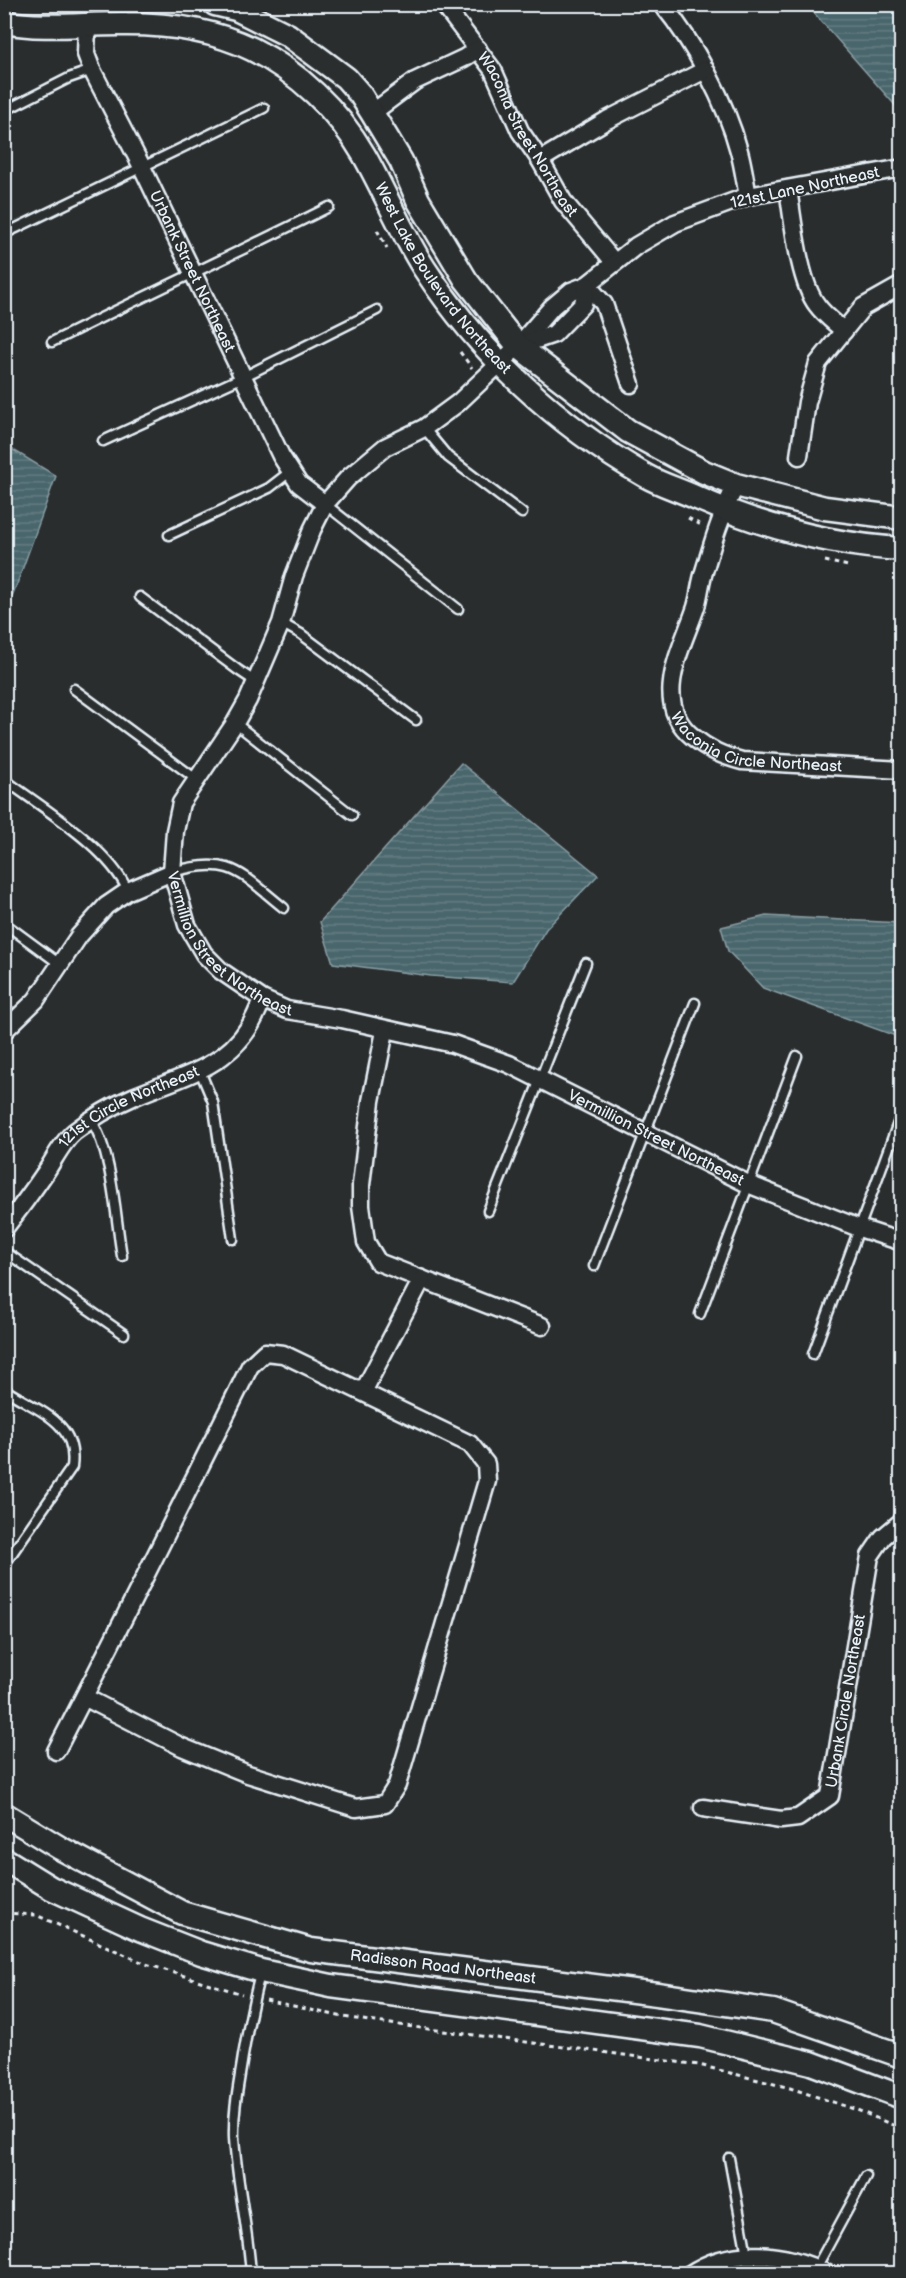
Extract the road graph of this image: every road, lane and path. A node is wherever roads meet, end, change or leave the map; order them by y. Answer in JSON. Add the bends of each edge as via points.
{"nodes":[{"id":1,"x":215,"y":4,"type":"edge"},
{"id":2,"x":443,"y":4,"type":"edge"},
{"id":3,"x":662,"y":4,"type":"edge"},
{"id":4,"x":4,"y":22,"type":"edge"},
{"id":5,"x":87,"y":26,"type":"junction"},
{"id":6,"x":478,"y":49,"type":"junction"},
{"id":7,"x":92,"y":70,"type":"junction"},
{"id":8,"x":705,"y":70,"type":"junction"},
{"id":9,"x":264,"y":108,"type":"dead end"},
{"id":10,"x":4,"y":111,"type":"edge"},
{"id":11,"x":372,"y":113,"type":"junction"},
{"id":12,"x":540,"y":160,"type":"junction"},
{"id":13,"x":142,"y":167,"type":"junction"},
{"id":14,"x":902,"y":168,"type":"edge"},
{"id":15,"x":788,"y":189,"type":"junction"},
{"id":16,"x":748,"y":196,"type":"junction"},
{"id":17,"x":329,"y":207,"type":"dead end"},
{"id":18,"x":4,"y":234,"type":"edge"},
{"id":19,"x":614,"y":262,"type":"junction"},
{"id":20,"x":193,"y":275,"type":"junction"},
{"id":21,"x":587,"y":285,"type":"junction"},
{"id":22,"x":902,"y":285,"type":"edge"},
{"id":23,"x":377,"y":310,"type":"dead end"},
{"id":24,"x":844,"y":331,"type":"junction"},
{"id":25,"x":52,"y":342,"type":"dead end"},
{"id":26,"x":518,"y":346,"type":"junction"},
{"id":27,"x":500,"y":363,"type":"junction"},
{"id":28,"x":243,"y":377,"type":"junction"},
{"id":29,"x":631,"y":384,"type":"dead end"},
{"id":30,"x":424,"y":428,"type":"junction"},
{"id":31,"x":103,"y":441,"type":"dead end"},
{"id":32,"x":800,"y":456,"type":"dead end"},
{"id":33,"x":291,"y":471,"type":"junction"},
{"id":34,"x":736,"y":485,"type":"junction"},
{"id":35,"x":324,"y":504,"type":"junction"},
{"id":36,"x":723,"y":510,"type":"junction"},
{"id":37,"x":522,"y":513,"type":"dead end"},
{"id":38,"x":902,"y":518,"type":"edge"},
{"id":39,"x":169,"y":535,"type":"dead end"},
{"id":40,"x":902,"y":549,"type":"edge"},
{"id":41,"x":140,"y":597,"type":"dead end"},
{"id":42,"x":458,"y":609,"type":"dead end"},
{"id":43,"x":281,"y":623,"type":"junction"},
{"id":44,"x":257,"y":682,"type":"junction"},
{"id":45,"x":74,"y":689,"type":"dead end"},
{"id":46,"x":416,"y":720,"type":"dead end"},
{"id":47,"x":235,"y":723,"type":"junction"},
{"id":48,"x":902,"y":770,"type":"edge"},
{"id":49,"x":196,"y":779,"type":"junction"},
{"id":50,"x":6,"y":780,"type":"edge"},
{"id":51,"x":352,"y":815,"type":"dead end"},
{"id":52,"x":172,"y":872,"type":"junction"},
{"id":53,"x":128,"y":891,"type":"junction"},
{"id":54,"x":284,"y":908,"type":"dead end"},
{"id":55,"x":4,"y":923,"type":"edge"},
{"id":56,"x":586,"y":963,"type":"dead end"},
{"id":57,"x":60,"y":965,"type":"junction"},
{"id":58,"x":262,"y":999,"type":"junction"},
{"id":59,"x":695,"y":1003,"type":"dead end"},
{"id":60,"x":385,"y":1031,"type":"junction"},
{"id":61,"x":4,"y":1032,"type":"edge"},
{"id":62,"x":797,"y":1056,"type":"dead end"},
{"id":63,"x":200,"y":1071,"type":"junction"},
{"id":64,"x":540,"y":1079,"type":"junction"},
{"id":65,"x":902,"y":1112,"type":"edge"},
{"id":66,"x":91,"y":1120,"type":"junction"},
{"id":67,"x":645,"y":1132,"type":"junction"},
{"id":68,"x":748,"y":1184,"type":"junction"},
{"id":69,"x":488,"y":1211,"type":"dead end"},
{"id":70,"x":859,"y":1228,"type":"junction"},
{"id":71,"x":4,"y":1229,"type":"edge"},
{"id":72,"x":233,"y":1239,"type":"dead end"},
{"id":73,"x":902,"y":1242,"type":"edge"},
{"id":74,"x":4,"y":1251,"type":"edge"},
{"id":75,"x":122,"y":1256,"type":"dead end"},
{"id":76,"x":594,"y":1266,"type":"dead end"},
{"id":77,"x":422,"y":1279,"type":"junction"},
{"id":78,"x":700,"y":1314,"type":"dead end"},
{"id":79,"x":542,"y":1326,"type":"dead end"},
{"id":80,"x":124,"y":1334,"type":"dead end"},
{"id":81,"x":813,"y":1354,"type":"dead end"},
{"id":82,"x":4,"y":1389,"type":"edge"},
{"id":83,"x":363,"y":1392,"type":"junction"},
{"id":84,"x":902,"y":1521,"type":"edge"},
{"id":85,"x":4,"y":1565,"type":"edge"},
{"id":86,"x":84,"y":1697,"type":"junction"},
{"id":87,"x":56,"y":1751,"type":"dead end"},
{"id":88,"x":703,"y":1808,"type":"dead end"},
{"id":89,"x":4,"y":1814,"type":"edge"},
{"id":90,"x":4,"y":1859,"type":"edge"},
{"id":91,"x":4,"y":1913,"type":"edge"},
{"id":92,"x":261,"y":1971,"type":"junction"},
{"id":93,"x":254,"y":1996,"type":"junction"},
{"id":94,"x":902,"y":2056,"type":"edge"},
{"id":95,"x":902,"y":2097,"type":"edge"},
{"id":96,"x":902,"y":2129,"type":"edge"},
{"id":97,"x":729,"y":2158,"type":"dead end"},
{"id":98,"x":866,"y":2176,"type":"dead end"},
{"id":99,"x":747,"y":2255,"type":"junction"},
{"id":100,"x":822,"y":2271,"type":"edge"},
{"id":101,"x":251,"y":2274,"type":"edge"},
{"id":102,"x":690,"y":2274,"type":"edge"}],
"edges":[{"from":1,"to":11,"type":"street","name":"West Lake Boulevard Northeast","via":[[236,9],[288,35],[346,78]]},
{"from":2,"to":6,"type":"street","name":"Waconia Street Northeast"},
{"from":3,"to":8,"type":"street"},
{"from":4,"to":5,"type":"street","name":"West Lake Boulevard Northeast"},
{"from":5,"to":7,"type":"street","name":"Urbank Street Northeast","via":[[86,54]]},
{"from":5,"to":27,"type":"street","name":"West Lake Boulevard Northeast","via":[[173,26],[217,35],[290,71],[334,111],[363,153],[424,268]]},
{"from":6,"to":11,"type":"street","via":[[415,81]]},
{"from":6,"to":12,"type":"street","name":"Waconia Street Northeast","via":[[493,70],[520,131]]},
{"from":7,"to":10,"type":"lane"},
{"from":7,"to":13,"type":"street","name":"Urbank Street Northeast"},
{"from":8,"to":12,"type":"street","via":[[606,120]]},
{"from":8,"to":16,"type":"street","via":[[740,151]]},
{"from":9,"to":13,"type":"lane"},
{"from":11,"to":26,"type":"street","name":"West Lake Boulevard Northeast","via":[[466,280]]},
{"from":12,"to":19,"type":"street","name":"Waconia Street Northeast","via":[[563,201]]},
{"from":13,"to":18,"type":"lane"},
{"from":13,"to":20,"type":"street","name":"Urbank Street Northeast"},
{"from":14,"to":15,"type":"street","name":"121st Lane Northeast"},
{"from":15,"to":16,"type":"street","name":"121st Lane Northeast"},
{"from":15,"to":24,"type":"street","via":[[809,294]]},
{"from":16,"to":19,"type":"street","name":"121st Lane Northeast","via":[[675,223]]},
{"from":17,"to":20,"type":"lane"},
{"from":19,"to":21,"type":"street","name":"121st Lane Northeast"},
{"from":20,"to":25,"type":"lane"},
{"from":20,"to":28,"type":"street","name":"Urbank Street Northeast"},
{"from":21,"to":26,"type":"street","name":"121st Lane Northeast","via":[[583,304],[554,334]]},
{"from":21,"to":29,"type":"street","via":[[604,303]]},
{"from":22,"to":24,"type":"street","via":[[863,307]]},
{"from":23,"to":28,"type":"lane"},
{"from":24,"to":32,"type":"street","via":[[818,363],[807,402]]},
{"from":26,"to":27,"type":"street","name":"Vermillion Street Northeast"},
{"from":26,"to":34,"type":"street","name":"West Lake Boulevard Northeast","via":[[628,431]]},
{"from":27,"to":30,"type":"street","name":"Vermillion Street Northeast","via":[[458,403]]},
{"from":27,"to":36,"type":"street","name":"West Lake Boulevard Northeast","via":[[537,400],[579,433],[648,477]]},
{"from":28,"to":31,"type":"lane"},
{"from":28,"to":33,"type":"street","name":"Urbank Street Northeast"},
{"from":30,"to":35,"type":"street","name":"Vermillion Street Northeast","via":[[385,447]]},
{"from":30,"to":37,"type":"lane","via":[[448,457]]},
{"from":33,"to":35,"type":"street","name":"Urbank Street Northeast","via":[[299,484]]},
{"from":33,"to":39,"type":"lane","via":[[269,488]]},
{"from":34,"to":36,"type":"street","name":"Waconia Circle Northeast"},
{"from":34,"to":38,"type":"street","name":"West Lake Boulevard Northeast","via":[[825,508]]},
{"from":35,"to":42,"type":"lane"},
{"from":35,"to":43,"type":"street","name":"Vermillion Street Northeast","via":[[294,576]]},
{"from":36,"to":40,"type":"street","name":"West Lake Boulevard Northeast","via":[[842,543]]},
{"from":36,"to":48,"type":"street","name":"Waconia Circle Northeast","via":[[672,680],[670,698],[674,714],[685,730],[720,756],[742,761]]},
{"from":41,"to":44,"type":"lane"},
{"from":43,"to":44,"type":"street","name":"Vermillion Street Northeast"},
{"from":43,"to":46,"type":"lane"},
{"from":44,"to":47,"type":"street","name":"Vermillion Street Northeast"},
{"from":45,"to":49,"type":"lane"},
{"from":47,"to":49,"type":"street","name":"Vermillion Street Northeast"},
{"from":47,"to":51,"type":"lane"},
{"from":49,"to":52,"type":"street","name":"Vermillion Street Northeast","via":[[181,803]]},
{"from":50,"to":53,"type":"lane","via":[[97,849],[121,876]]},
{"from":52,"to":53,"type":"street"},
{"from":52,"to":54,"type":"lane","via":[[214,864],[238,871]]},
{"from":52,"to":58,"type":"street","name":"Vermillion Street Northeast","via":[[187,925],[204,954],[220,971]]},
{"from":53,"to":57,"type":"street","via":[[89,923]]},
{"from":55,"to":57,"type":"lane"},
{"from":56,"to":64,"type":"lane"},
{"from":57,"to":61,"type":"street","via":[[36,1000]]},
{"from":58,"to":60,"type":"street","name":"Vermillion Street Northeast","via":[[287,1010]]},
{"from":58,"to":63,"type":"street","name":"121st Circle Northeast","via":[[240,1042]]},
{"from":59,"to":67,"type":"lane"},
{"from":60,"to":64,"type":"street","name":"Vermillion Street Northeast","via":[[453,1044]]},
{"from":60,"to":77,"type":"street","via":[[371,1101],[361,1185],[366,1242],[378,1262]]},
{"from":62,"to":68,"type":"lane"},
{"from":63,"to":66,"type":"street","name":"121st Circle Northeast","via":[[132,1097]]},
{"from":63,"to":72,"type":"lane","via":[[213,1102]]},
{"from":64,"to":67,"type":"street","name":"Vermillion Street Northeast"},
{"from":64,"to":69,"type":"lane"},
{"from":65,"to":70,"type":"lane"},
{"from":66,"to":71,"type":"street","name":"121st Circle Northeast","via":[[72,1134]]},
{"from":66,"to":75,"type":"lane","via":[[106,1155]]},
{"from":67,"to":68,"type":"street","name":"Vermillion Street Northeast"},
{"from":67,"to":76,"type":"lane"},
{"from":68,"to":70,"type":"street","name":"Vermillion Street Northeast"},
{"from":68,"to":78,"type":"lane"},
{"from":70,"to":73,"type":"street","name":"Vermillion Street Northeast"},
{"from":70,"to":81,"type":"lane"},
{"from":74,"to":80,"type":"lane"},
{"from":77,"to":79,"type":"street"},
{"from":77,"to":83,"type":"street"},
{"from":82,"to":85,"type":"lane","via":[[59,1424],[70,1438],[74,1453],[72,1467]]},
{"from":83,"to":86,"type":"street","via":[[283,1354],[265,1352],[250,1366]]},
{"from":83,"to":86,"type":"street","via":[[470,1444],[486,1464],[487,1481],[398,1785],[385,1804],[356,1808],[248,1774],[182,1747]]},
{"from":84,"to":88,"type":"street","name":"Urbank Circle Northeast","via":[[883,1536],[870,1556],[830,1796],[798,1818],[781,1820]]},
{"from":86,"to":87,"type":"street"},
{"from":89,"to":94,"type":"street","name":"Radisson Road Northeast","via":[[182,1912],[311,1950],[773,2011]]},
{"from":90,"to":92,"type":"street","name":"Radisson Road Northeast","via":[[51,1887],[140,1929]]},
{"from":91,"to":93,"type":"path","via":[[36,1915],[146,1964]]},
{"from":92,"to":93,"type":"lane"},
{"from":92,"to":95,"type":"street","name":"Radisson Road Northeast","via":[[331,1986],[700,2036],[811,2063]]},
{"from":93,"to":96,"type":"path","via":[[343,2017],[699,2065],[790,2088]]},
{"from":93,"to":101,"type":"lane","via":[[234,2134]]},
{"from":97,"to":99,"type":"lane"},
{"from":98,"to":100,"type":"lane"},
{"from":99,"to":100,"type":"street","via":[[776,2256]]},
{"from":99,"to":102,"type":"street"}]}
